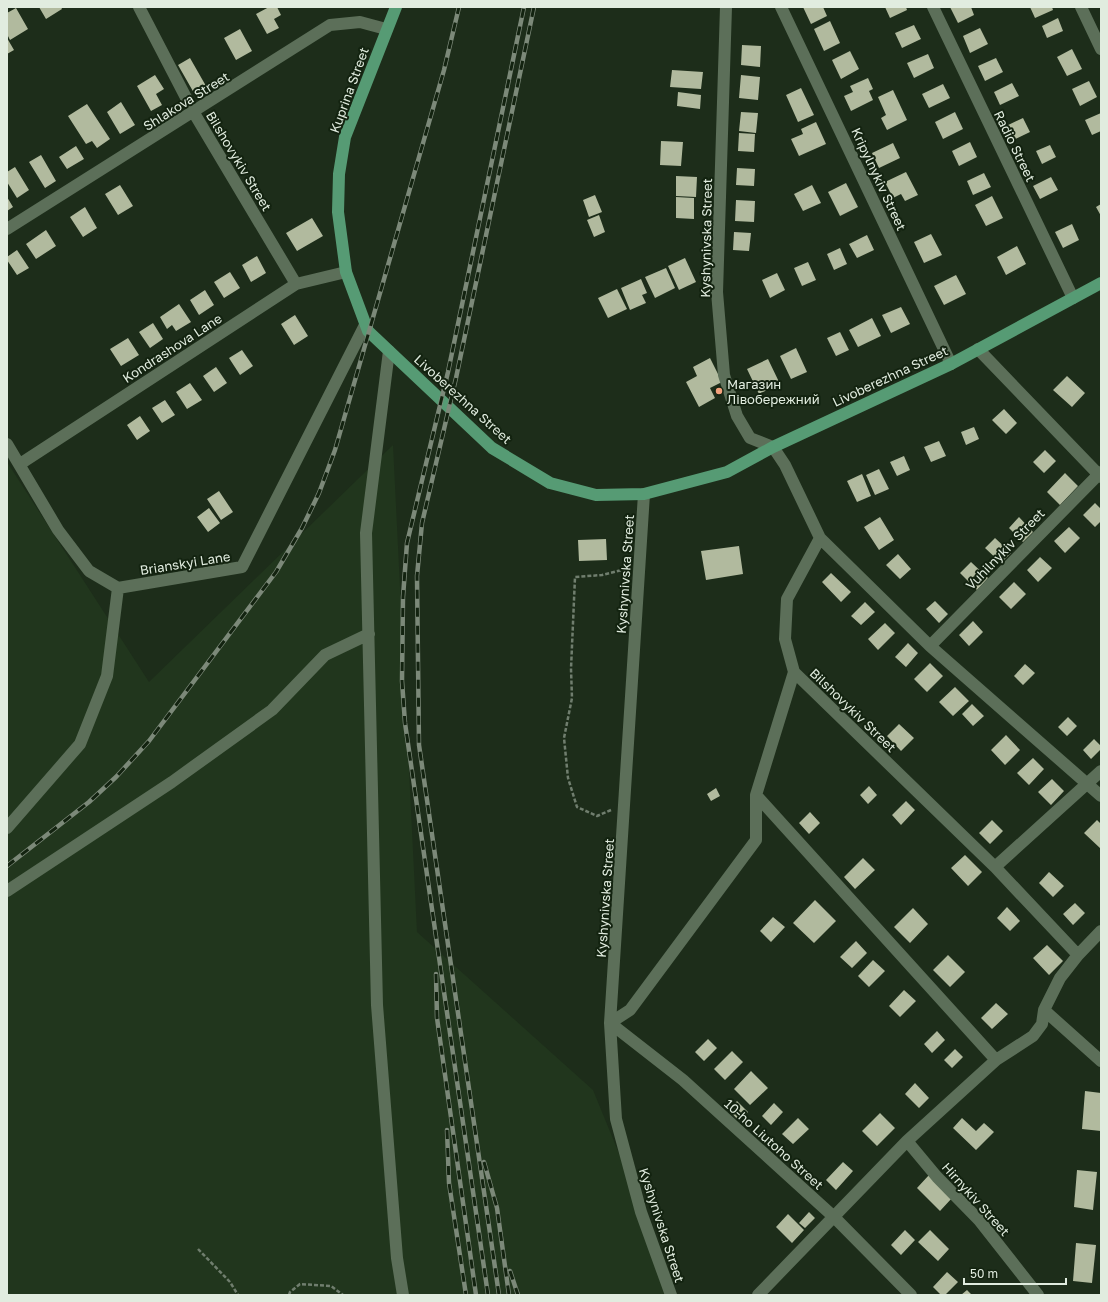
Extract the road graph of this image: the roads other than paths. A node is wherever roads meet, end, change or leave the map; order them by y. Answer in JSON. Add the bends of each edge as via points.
{"nodes":[{"id":1,"x":139,"y":7,"type":"edge"},
{"id":2,"x":396,"y":7,"type":"edge"},
{"id":3,"x":726,"y":7,"type":"edge"},
{"id":4,"x":781,"y":7,"type":"edge"},
{"id":5,"x":933,"y":7,"type":"edge"},
{"id":6,"x":1081,"y":7,"type":"edge"},
{"id":7,"x":386,"y":29,"type":"junction"},
{"id":8,"x":1101,"y":49,"type":"edge"},
{"id":9,"x":194,"y":113,"type":"junction"},
{"id":10,"x":7,"y":229,"type":"edge"},
{"id":11,"x":346,"y":272,"type":"junction"},
{"id":12,"x":1101,"y":283,"type":"edge"},
{"id":13,"x":296,"y":284,"type":"junction"},
{"id":14,"x":1073,"y":298,"type":"junction"},
{"id":15,"x":365,"y":325,"type":"junction"},
{"id":16,"x":978,"y":349,"type":"junction"},
{"id":17,"x":389,"y":351,"type":"junction"},
{"id":18,"x":951,"y":364,"type":"junction"},
{"id":19,"x":7,"y":444,"type":"edge"},
{"id":20,"x":773,"y":447,"type":"junction"},
{"id":21,"x":20,"y":464,"type":"junction"},
{"id":22,"x":1100,"y":474,"type":"edge"},
{"id":23,"x":644,"y":494,"type":"junction"},
{"id":24,"x":820,"y":538,"type":"junction"},
{"id":25,"x":118,"y":588,"type":"junction"},
{"id":26,"x":369,"y":634,"type":"junction"},
{"id":27,"x":930,"y":646,"type":"junction"},
{"id":28,"x":794,"y":672,"type":"junction"},
{"id":29,"x":1101,"y":771,"type":"edge"},
{"id":30,"x":1088,"y":784,"type":"junction"},
{"id":31,"x":756,"y":795,"type":"junction"},
{"id":32,"x":1101,"y":796,"type":"edge"},
{"id":33,"x":7,"y":828,"type":"edge"},
{"id":34,"x":995,"y":868,"type":"junction"},
{"id":35,"x":7,"y":891,"type":"edge"},
{"id":36,"x":1101,"y":931,"type":"edge"},
{"id":37,"x":1078,"y":954,"type":"junction"},
{"id":38,"x":1044,"y":1010,"type":"junction"},
{"id":39,"x":610,"y":1023,"type":"junction"},
{"id":40,"x":996,"y":1060,"type":"junction"},
{"id":41,"x":1101,"y":1061,"type":"edge"},
{"id":42,"x":908,"y":1141,"type":"junction"},
{"id":43,"x":834,"y":1217,"type":"junction"},
{"id":44,"x":403,"y":1295,"type":"edge"},
{"id":45,"x":671,"y":1295,"type":"edge"},
{"id":46,"x":758,"y":1295,"type":"edge"},
{"id":47,"x":911,"y":1295,"type":"edge"},
{"id":48,"x":1038,"y":1295,"type":"edge"}],
"edges":[{"from":1,"to":9,"type":"street","name":"Bilshovykiv Street"},
{"from":2,"to":7,"type":"main road","name":"Kuprina Street"},
{"from":3,"to":20,"type":"street","name":"Kyshynivska Street","via":[[717,292],[724,375],[737,416],[750,438]]},
{"from":4,"to":18,"type":"street","name":"Kripylnykiv Street"},
{"from":5,"to":14,"type":"street","name":"Radio Street"},
{"from":6,"to":8,"type":"street"},
{"from":7,"to":9,"type":"street","name":"Shlakova Street","via":[[360,22],[330,25]]},
{"from":7,"to":11,"type":"main road","name":"Kuprina Street","via":[[345,137],[339,174],[338,212]]},
{"from":9,"to":10,"type":"street","name":"Shlakova Street"},
{"from":9,"to":13,"type":"street","name":"Bilshovykiv Street"},
{"from":11,"to":13,"type":"street","name":"Kondrashova Lane"},
{"from":11,"to":15,"type":"main road","name":"Kuprina Street"},
{"from":12,"to":14,"type":"main road","name":"Livoberezhna Street"},
{"from":13,"to":21,"type":"street","name":"Kondrashova Lane"},
{"from":14,"to":16,"type":"main road","name":"Livoberezhna Street"},
{"from":15,"to":17,"type":"main road","name":"Livoberezhna Street"},
{"from":15,"to":25,"type":"street","name":"Brianskyi Lane","via":[[242,567]]},
{"from":16,"to":18,"type":"main road","name":"Livoberezhna Street"},
{"from":16,"to":22,"type":"street"},
{"from":17,"to":23,"type":"main road","name":"Livoberezhna Street","via":[[492,448],[550,483],[596,495]]},
{"from":17,"to":26,"type":"street","via":[[366,533]]},
{"from":18,"to":20,"type":"main road","name":"Livoberezhna Street"},
{"from":19,"to":21,"type":"street"},
{"from":20,"to":23,"type":"main road","name":"Livoberezhna Street","via":[[727,472]]},
{"from":20,"to":24,"type":"street"},
{"from":21,"to":25,"type":"street","via":[[58,530],[89,571]]},
{"from":22,"to":27,"type":"street","name":"Vuhilnykiv Street"},
{"from":23,"to":39,"type":"street","name":"Kyshynivska Street"},
{"from":24,"to":27,"type":"street"},
{"from":24,"to":28,"type":"street","name":"Bilshovykiv Street","via":[[786,599],[785,639]]},
{"from":25,"to":33,"type":"street","via":[[107,676],[80,744]]},
{"from":26,"to":35,"type":"street","via":[[325,655],[272,710],[172,782]]},
{"from":26,"to":44,"type":"street","via":[[378,1021],[396,1258]]},
{"from":27,"to":30,"type":"street"},
{"from":28,"to":31,"type":"street"},
{"from":28,"to":34,"type":"street","name":"Bilshovykiv Street"},
{"from":29,"to":30,"type":"street"},
{"from":30,"to":32,"type":"street"},
{"from":30,"to":34,"type":"street"},
{"from":31,"to":39,"type":"street","via":[[756,840],[630,1010]]},
{"from":31,"to":40,"type":"street"},
{"from":34,"to":37,"type":"street","name":"Bilshovykiv Street"},
{"from":36,"to":37,"type":"street"},
{"from":37,"to":38,"type":"street","via":[[1060,978]]},
{"from":38,"to":40,"type":"street","via":[[1042,1024],[1033,1036]]},
{"from":38,"to":41,"type":"street"},
{"from":39,"to":43,"type":"street","name":"10-ho Liutoho Street","via":[[682,1080]]},
{"from":39,"to":45,"type":"street","name":"Kyshynivska Street","via":[[616,1119],[640,1212]]},
{"from":40,"to":42,"type":"street"},
{"from":42,"to":43,"type":"street"},
{"from":42,"to":48,"type":"street","name":"Hirnykiv Street","via":[[937,1177],[979,1220]]},
{"from":43,"to":46,"type":"street"},
{"from":43,"to":47,"type":"street","name":"10-ho Liutoho Street"}]}
